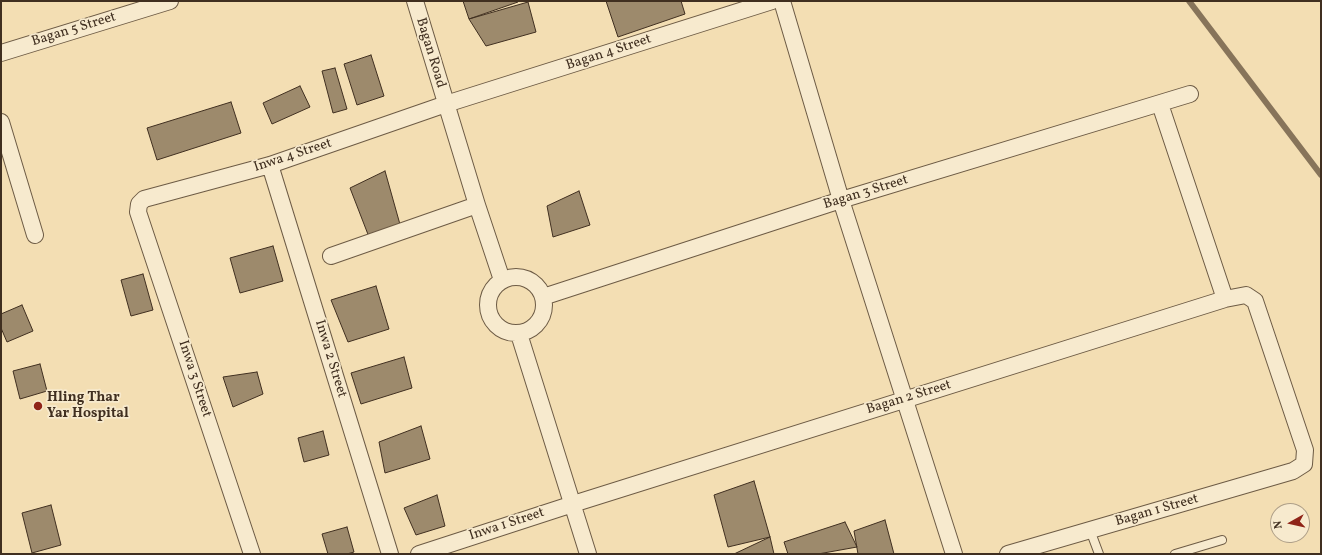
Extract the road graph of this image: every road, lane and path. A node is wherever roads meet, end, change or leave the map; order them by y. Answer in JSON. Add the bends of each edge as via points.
{"nodes":[{"id":1,"x":170,"y":1,"type":"edge"},
{"id":2,"x":415,"y":1,"type":"edge"},
{"id":3,"x":772,"y":1,"type":"edge"},
{"id":4,"x":782,"y":1,"type":"edge"},
{"id":5,"x":1,"y":53,"type":"edge"},
{"id":6,"x":1190,"y":94,"type":"dead end"},
{"id":7,"x":446,"y":104,"type":"junction"},
{"id":8,"x":1160,"y":104,"type":"junction"},
{"id":9,"x":1,"y":122,"type":"edge"},
{"id":10,"x":270,"y":165,"type":"junction"},
{"id":11,"x":841,"y":200,"type":"junction"},
{"id":12,"x":139,"y":204,"type":"joint"},
{"id":13,"x":477,"y":205,"type":"junction"},
{"id":14,"x":35,"y":235,"type":"dead end"},
{"id":15,"x":331,"y":256,"type":"dead end"},
{"id":16,"x":502,"y":280,"type":"junction"},
{"id":17,"x":543,"y":297,"type":"junction"},
{"id":18,"x":1225,"y":299,"type":"junction"},
{"id":19,"x":519,"y":334,"type":"junction"},
{"id":20,"x":905,"y":400,"type":"junction"},
{"id":21,"x":1304,"y":464,"type":"joint"},
{"id":22,"x":573,"y":504,"type":"junction"},
{"id":23,"x":1090,"y":530,"type":"junction"},
{"id":24,"x":1222,"y":540,"type":"dead end"},
{"id":25,"x":252,"y":554,"type":"edge"},
{"id":26,"x":390,"y":554,"type":"edge"},
{"id":27,"x":419,"y":554,"type":"edge"},
{"id":28,"x":588,"y":554,"type":"edge"},
{"id":29,"x":954,"y":554,"type":"edge"},
{"id":30,"x":1008,"y":554,"type":"edge"},
{"id":31,"x":1099,"y":554,"type":"edge"},
{"id":32,"x":1175,"y":554,"type":"edge"}],
"edges":[{"from":1,"to":5,"type":"street","name":"Bagan 5 Street"},
{"from":2,"to":7,"type":"street","name":"Bagan Road"},
{"from":3,"to":7,"type":"street","name":"Bagan 4 Street"},
{"from":4,"to":11,"type":"street"},
{"from":6,"to":8,"type":"street","name":"Bagan 3 Street"},
{"from":7,"to":10,"type":"street","name":"Inwa 4 Street"},
{"from":7,"to":13,"type":"street","name":"Bagan Road"},
{"from":8,"to":11,"type":"street","name":"Bagan 3 Street"},
{"from":8,"to":18,"type":"street"},
{"from":9,"to":14,"type":"street"},
{"from":10,"to":12,"type":"street","name":"Inwa 4 Street","via":[[144,199]]},
{"from":10,"to":26,"type":"street","name":"Inwa 2 Street"},
{"from":11,"to":17,"type":"street","name":"Bagan 3 Street"},
{"from":11,"to":20,"type":"street"},
{"from":12,"to":25,"type":"street","name":"Inwa 3 Street","via":[[138,212]]},
{"from":13,"to":15,"type":"street"},
{"from":13,"to":16,"type":"street","name":"Bagan Road"},
{"from":16,"to":17,"type":"street","via":[[523,277],[539,288]]},
{"from":16,"to":19,"type":"street","via":[[489,295],[489,313],[500,329]]},
{"from":17,"to":19,"type":"street","via":[[545,307],[537,325]]},
{"from":18,"to":20,"type":"street","name":"Bagan 2 Street"},
{"from":18,"to":21,"type":"street","name":"Bagan 2 Street","via":[[1246,295],[1256,301],[1304,450]]},
{"from":19,"to":22,"type":"street"},
{"from":20,"to":22,"type":"street","name":"Bagan 2 Street"},
{"from":20,"to":29,"type":"street"},
{"from":21,"to":23,"type":"street","name":"Bagan 1 Street","via":[[1293,471]]},
{"from":22,"to":27,"type":"street","name":"Inwa 1 Street"},
{"from":22,"to":28,"type":"street"},
{"from":23,"to":30,"type":"street","name":"Bagan 1 Street"},
{"from":23,"to":31,"type":"lane"},
{"from":24,"to":32,"type":"lane"}]}
